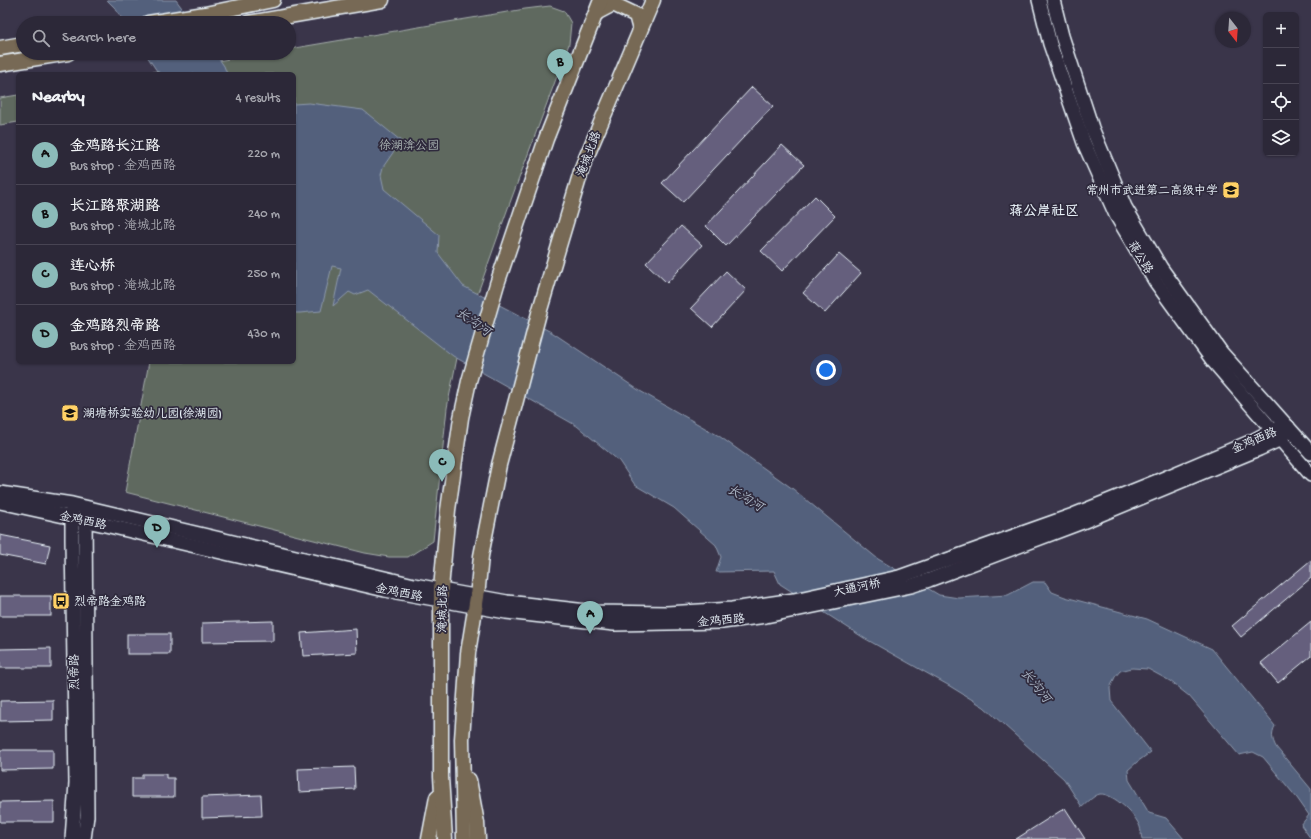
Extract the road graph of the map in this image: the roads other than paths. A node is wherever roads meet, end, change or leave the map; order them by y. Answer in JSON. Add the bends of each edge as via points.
{"nodes":[{"id":1,"x":273,"y":0,"type":"edge"},
{"id":2,"x":382,"y":0,"type":"edge"},
{"id":3,"x":653,"y":0,"type":"edge"},
{"id":4,"x":1039,"y":0,"type":"edge"},
{"id":5,"x":1053,"y":0,"type":"edge"},
{"id":6,"x":599,"y":6,"type":"edge"},
{"id":7,"x":193,"y":16,"type":"edge"},
{"id":8,"x":289,"y":16,"type":"edge"},
{"id":9,"x":640,"y":30,"type":"junction"},
{"id":10,"x":16,"y":45,"type":"edge"},
{"id":11,"x":0,"y":48,"type":"edge"},
{"id":12,"x":25,"y":60,"type":"edge"},
{"id":13,"x":0,"y":64,"type":"edge"},
{"id":14,"x":1288,"y":427,"type":"junction"},
{"id":15,"x":1277,"y":435,"type":"junction"},
{"id":16,"x":1311,"y":453,"type":"edge"},
{"id":17,"x":1311,"y":475,"type":"edge"},
{"id":18,"x":0,"y":493,"type":"edge"},
{"id":19,"x":0,"y":502,"type":"edge"},
{"id":20,"x":78,"y":513,"type":"junction"},
{"id":21,"x":924,"y":576,"type":"joint"},
{"id":22,"x":441,"y":595,"type":"junction"},
{"id":23,"x":476,"y":602,"type":"junction"},
{"id":24,"x":799,"y":604,"type":"joint"},
{"id":25,"x":462,"y":739,"type":"junction"},
{"id":26,"x":441,"y":777,"type":"junction"},
{"id":27,"x":72,"y":839,"type":"edge"},
{"id":28,"x":84,"y":839,"type":"edge"},
{"id":29,"x":429,"y":839,"type":"edge"},
{"id":30,"x":445,"y":839,"type":"edge"},
{"id":31,"x":464,"y":839,"type":"edge"},
{"id":32,"x":478,"y":839,"type":"edge"}],
"edges":[{"from":1,"to":7,"type":"main road"},
{"from":2,"to":8,"type":"main road"},
{"from":3,"to":9,"type":"main road","name":"淹城北路"},
{"from":4,"to":15,"type":"street","name":"蒋公路","via":[[1050,44],[1084,143],[1116,215],[1155,281],[1213,361]]},
{"from":5,"to":14,"type":"street","name":"蒋公路","via":[[1092,128],[1125,207],[1160,268],[1221,352]]},
{"from":6,"to":9,"type":"main road","via":[[613,4],[636,15]]},
{"from":6,"to":22,"type":"main road","name":"淹城北路","via":[[546,139],[497,284],[469,381],[448,510]]},
{"from":9,"to":23,"type":"main road","name":"淹城北路","via":[[583,165],[539,314],[498,473],[481,556]]},
{"from":10,"to":11,"type":"main road"},
{"from":12,"to":13,"type":"main road"},
{"from":14,"to":15,"type":"street","name":"金鸡西路"},
{"from":14,"to":16,"type":"street","name":"蒋公路"},
{"from":15,"to":17,"type":"street","name":"蒋公路"},
{"from":15,"to":21,"type":"street","name":"金鸡西路","via":[[1252,441]]},
{"from":18,"to":20,"type":"street","name":"金鸡西路"},
{"from":19,"to":20,"type":"street","name":"金鸡西路"},
{"from":20,"to":22,"type":"street","name":"金鸡西路","via":[[414,585]]},
{"from":20,"to":27,"type":"street","name":"烈帝路","via":[[76,782]]},
{"from":20,"to":28,"type":"street","name":"烈帝路","via":[[87,816]]},
{"from":21,"to":24,"type":"street","name":"大通河桥","via":[[899,577]]},
{"from":22,"to":23,"type":"street","name":"金鸡西路"},
{"from":22,"to":26,"type":"main road","name":"淹城北路"},
{"from":23,"to":24,"type":"street","name":"金鸡西路","via":[[506,612],[614,624],[722,622],[766,616]]},
{"from":23,"to":25,"type":"main road","via":[[468,653]]},
{"from":25,"to":31,"type":"main road"},
{"from":25,"to":32,"type":"main road"},
{"from":26,"to":29,"type":"main road"},
{"from":26,"to":30,"type":"main road","name":"淹城北路"}]}
